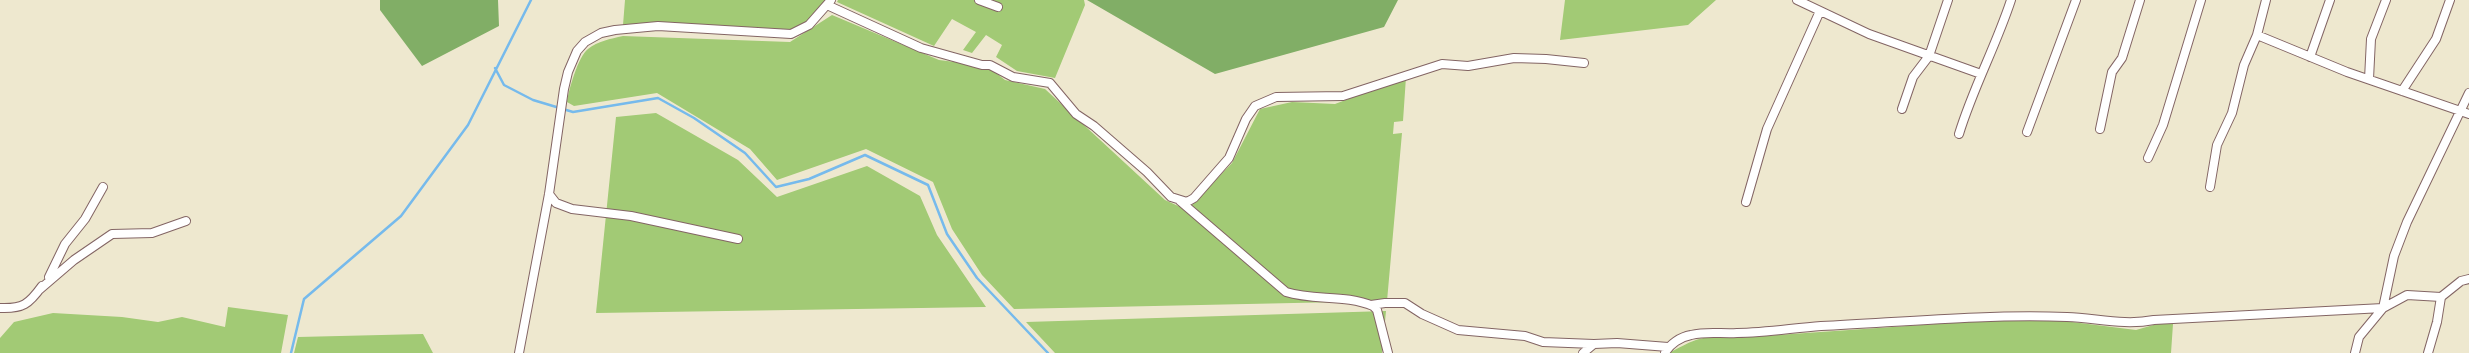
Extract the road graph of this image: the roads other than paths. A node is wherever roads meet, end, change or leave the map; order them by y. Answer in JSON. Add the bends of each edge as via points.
{"nodes":[{"id":1,"x":979,"y":0,"type":"edge"},
{"id":2,"x":1797,"y":0,"type":"edge"},
{"id":3,"x":1948,"y":0,"type":"edge"},
{"id":4,"x":2010,"y":0,"type":"edge"},
{"id":5,"x":2076,"y":0,"type":"edge"},
{"id":6,"x":2140,"y":0,"type":"edge"},
{"id":7,"x":2201,"y":0,"type":"edge"},
{"id":8,"x":2266,"y":0,"type":"edge"},
{"id":9,"x":2330,"y":0,"type":"edge"},
{"id":10,"x":2386,"y":0,"type":"edge"},
{"id":11,"x":2450,"y":0,"type":"edge"},
{"id":12,"x":829,"y":3,"type":"edge"},
{"id":13,"x":998,"y":7,"type":"dead end"},
{"id":14,"x":1820,"y":11,"type":"junction"},
{"id":15,"x":2258,"y":35,"type":"junction"},
{"id":16,"x":1928,"y":56,"type":"junction"},
{"id":17,"x":2310,"y":57,"type":"junction"},
{"id":18,"x":1584,"y":64,"type":"dead end"},
{"id":19,"x":1981,"y":74,"type":"junction"},
{"id":20,"x":2369,"y":80,"type":"junction"},
{"id":21,"x":2402,"y":91,"type":"junction"},
{"id":22,"x":2469,"y":93,"type":"edge"},
{"id":23,"x":1902,"y":109,"type":"dead end"},
{"id":24,"x":2461,"y":111,"type":"junction"},
{"id":25,"x":2469,"y":114,"type":"edge"},
{"id":26,"x":2100,"y":129,"type":"dead end"},
{"id":27,"x":2027,"y":132,"type":"dead end"},
{"id":28,"x":1959,"y":134,"type":"dead end"},
{"id":29,"x":2148,"y":158,"type":"dead end"},
{"id":30,"x":103,"y":187,"type":"dead end"},
{"id":31,"x":2210,"y":187,"type":"dead end"},
{"id":32,"x":548,"y":194,"type":"junction"},
{"id":33,"x":1180,"y":201,"type":"junction"},
{"id":34,"x":1746,"y":202,"type":"dead end"},
{"id":35,"x":186,"y":222,"type":"dead end"},
{"id":36,"x":738,"y":239,"type":"dead end"},
{"id":37,"x":2469,"y":279,"type":"edge"},
{"id":38,"x":40,"y":290,"type":"junction"},
{"id":39,"x":2441,"y":297,"type":"junction"},
{"id":40,"x":1371,"y":305,"type":"junction"},
{"id":41,"x":0,"y":308,"type":"edge"},
{"id":42,"x":2383,"y":308,"type":"junction"},
{"id":43,"x":1594,"y":344,"type":"junction"},
{"id":44,"x":1666,"y":350,"type":"edge"},
{"id":45,"x":519,"y":353,"type":"edge"},
{"id":46,"x":1388,"y":353,"type":"edge"},
{"id":47,"x":1583,"y":353,"type":"edge"},
{"id":48,"x":2355,"y":353,"type":"edge"},
{"id":49,"x":2428,"y":353,"type":"edge"}],
"edges":[{"from":1,"to":13,"type":"street"},
{"from":2,"to":14,"type":"street"},
{"from":3,"to":16,"type":"street"},
{"from":4,"to":19,"type":"street","via":[[1998,37]]},
{"from":5,"to":27,"type":"street"},
{"from":6,"to":26,"type":"street","via":[[2122,58],[2112,72]]},
{"from":7,"to":29,"type":"street","via":[[2163,125]]},
{"from":8,"to":15,"type":"street"},
{"from":9,"to":17,"type":"street"},
{"from":10,"to":20,"type":"street","via":[[2371,39]]},
{"from":11,"to":21,"type":"street","via":[[2436,39]]},
{"from":12,"to":32,"type":"street","via":[[809,25],[791,34],[658,26],[615,30],[602,33],[585,42],[577,52],[568,72]]},
{"from":12,"to":33,"type":"street","via":[[852,18],[928,50],[990,65],[1019,78],[1050,83],[1076,114],[1094,126],[1147,172],[1171,197]]},
{"from":14,"to":16,"type":"street","via":[[1869,34]]},
{"from":14,"to":34,"type":"street","via":[[1767,129]]},
{"from":15,"to":17,"type":"street"},
{"from":15,"to":31,"type":"street","via":[[2244,65],[2232,113],[2217,145]]},
{"from":16,"to":19,"type":"street"},
{"from":16,"to":23,"type":"street","via":[[1913,77]]},
{"from":17,"to":20,"type":"street"},
{"from":18,"to":33,"type":"street","via":[[1514,58],[1468,66],[1442,64],[1343,96],[1276,97],[1255,106],[1246,119],[1229,158],[1194,198],[1187,202]]},
{"from":19,"to":28,"type":"street"},
{"from":20,"to":21,"type":"street"},
{"from":21,"to":24,"type":"street"},
{"from":22,"to":24,"type":"street"},
{"from":24,"to":25,"type":"street"},
{"from":24,"to":42,"type":"street","via":[[2407,222],[2394,256]]},
{"from":30,"to":38,"type":"street","via":[[85,219],[65,244]]},
{"from":32,"to":36,"type":"street","via":[[556,203],[572,209],[631,216]]},
{"from":32,"to":45,"type":"street"},
{"from":33,"to":40,"type":"street","via":[[1286,292],[1294,295],[1334,297]]},
{"from":35,"to":38,"type":"street","via":[[152,233],[112,234],[91,247]]},
{"from":37,"to":39,"type":"street","via":[[2461,281]]},
{"from":38,"to":41,"type":"street","via":[[28,303],[12,308]]},
{"from":39,"to":42,"type":"street","via":[[2407,295]]},
{"from":39,"to":49,"type":"street"},
{"from":40,"to":43,"type":"street","via":[[1405,303],[1422,314],[1458,330],[1525,336],[1543,342]]},
{"from":40,"to":46,"type":"street","via":[[1377,310]]},
{"from":42,"to":44,"type":"street","via":[[2154,320],[2135,324],[2067,317],[1980,317],[1779,328],[1690,335]]},
{"from":42,"to":48,"type":"street","via":[[2359,336]]},
{"from":43,"to":44,"type":"street","via":[[1617,343]]},
{"from":43,"to":47,"type":"street"}]}
